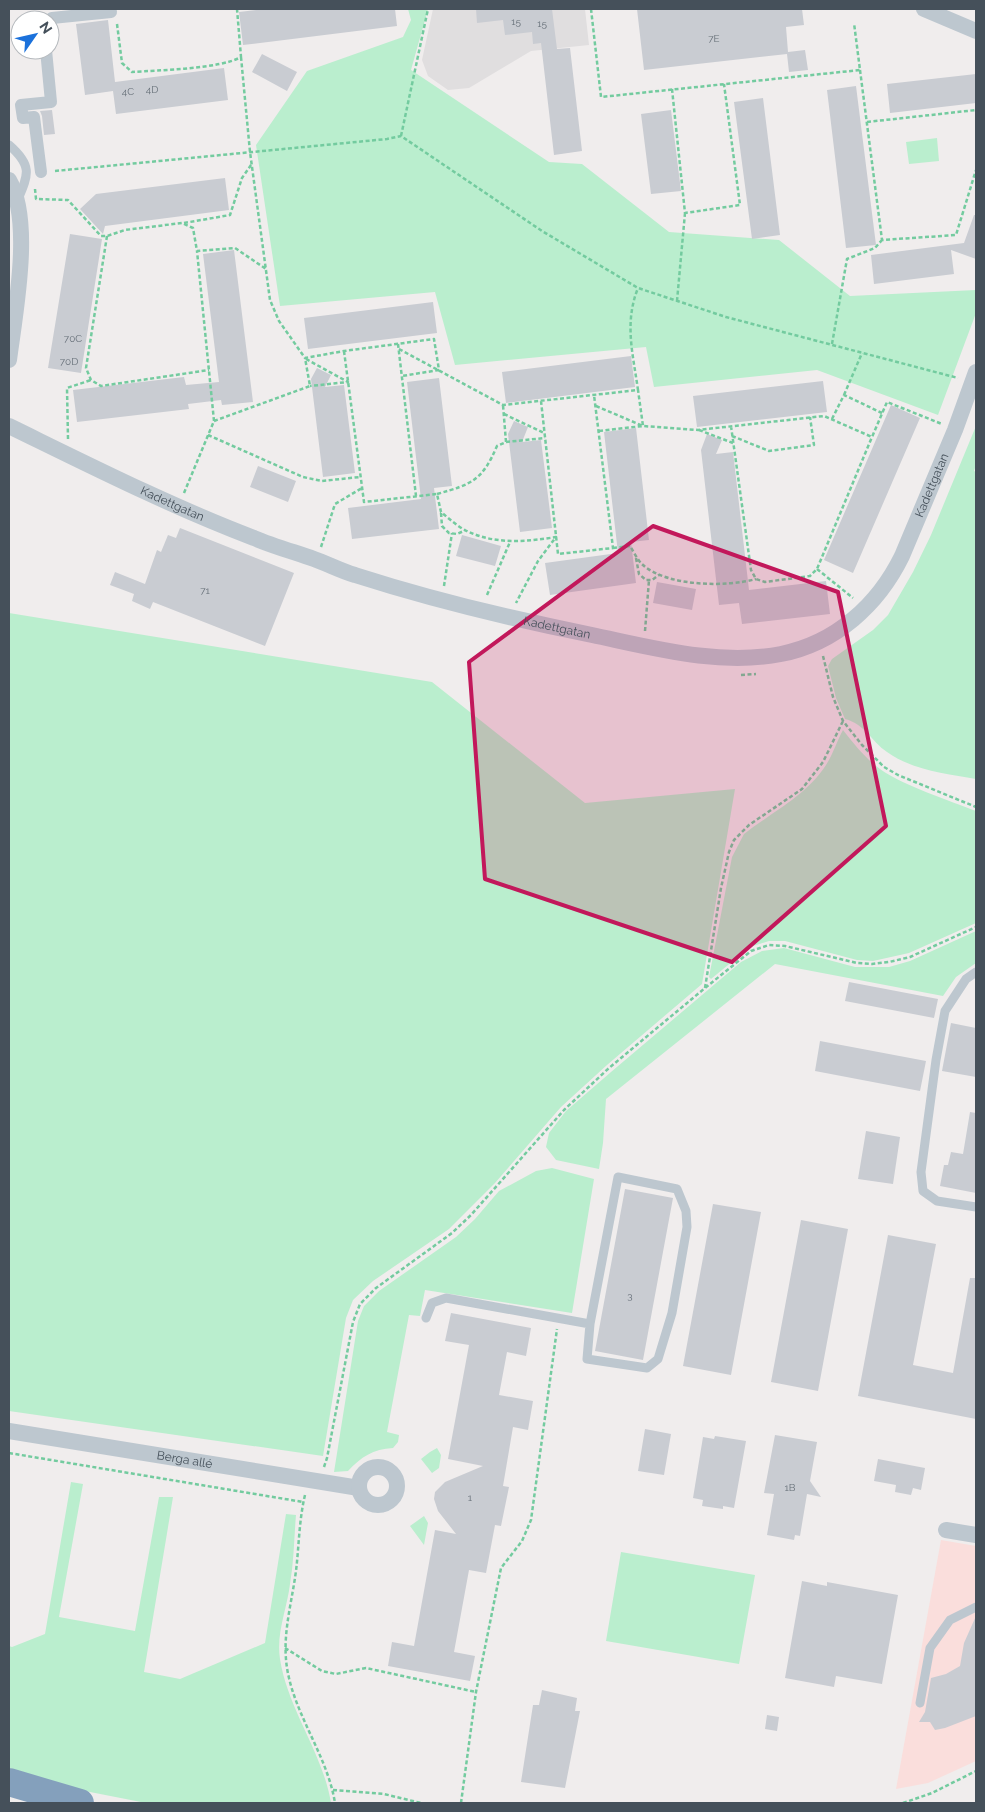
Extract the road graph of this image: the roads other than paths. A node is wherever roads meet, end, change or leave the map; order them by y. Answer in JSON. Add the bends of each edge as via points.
{"nodes":[{"id":1,"x":924,"y":9,"type":"edge"},
{"id":2,"x":113,"y":13,"type":"edge"},
{"id":3,"x":60,"y":17,"type":"edge"},
{"id":4,"x":976,"y":31,"type":"edge"},
{"id":5,"x":47,"y":60,"type":"edge"},
{"id":6,"x":9,"y":145,"type":"edge"},
{"id":7,"x":37,"y":178,"type":"road end"},
{"id":8,"x":9,"y":180,"type":"edge"},
{"id":9,"x":18,"y":200,"type":"junction"},
{"id":10,"x":9,"y":360,"type":"edge"},
{"id":11,"x":974,"y":377,"type":"edge"},
{"id":12,"x":9,"y":426,"type":"edge"},
{"id":13,"x":976,"y":972,"type":"edge"},
{"id":14,"x":976,"y":1207,"type":"edge"},
{"id":15,"x":426,"y":1318,"type":"dead end"},
{"id":16,"x":590,"y":1324,"type":"junction"},
{"id":17,"x":9,"y":1431,"type":"edge"},
{"id":18,"x":359,"y":1488,"type":"dead end"},
{"id":19,"x":946,"y":1530,"type":"dead end"},
{"id":20,"x":976,"y":1535,"type":"edge"},
{"id":21,"x":976,"y":1607,"type":"edge"},
{"id":22,"x":920,"y":1703,"type":"dead end"},
{"id":23,"x":9,"y":1782,"type":"edge"},
{"id":24,"x":9,"y":1796,"type":"edge"},
{"id":25,"x":31,"y":1803,"type":"edge"},
{"id":26,"x":80,"y":1803,"type":"edge"}],
"edges":[{"from":1,"to":4,"type":"street"},
{"from":2,"to":3,"type":"street"},
{"from":5,"to":7,"type":"street","via":[[51,102],[21,105],[23,118],[34,117]]},
{"from":6,"to":9,"type":"lane","via":[[25,163],[28,178]]},
{"from":8,"to":9,"type":"street"},
{"from":9,"to":10,"type":"street","via":[[20,278]]},
{"from":11,"to":12,"type":"street","name":"Kadettgatan","via":[[895,570],[866,609],[828,637],[802,648],[783,654],[737,659],[644,646],[509,618],[354,575],[253,538]]},
{"from":13,"to":14,"type":"lane","via":[[966,978],[945,1011],[922,1172],[923,1191],[937,1201]]},
{"from":15,"to":16,"type":"lane","via":[[432,1303],[446,1298]]},
{"from":16,"to":16,"type":"lane","via":[[618,1177],[677,1189],[686,1211],[687,1227],[672,1313],[658,1359],[647,1368],[587,1359]]},
{"from":17,"to":18,"type":"street","name":"Berga allé"},
{"from":19,"to":20,"type":"street"},
{"from":21,"to":22,"type":"lane","via":[[950,1620],[930,1648]]},
{"from":23,"to":26,"type":"highway"},
{"from":24,"to":25,"type":"highway"}]}
